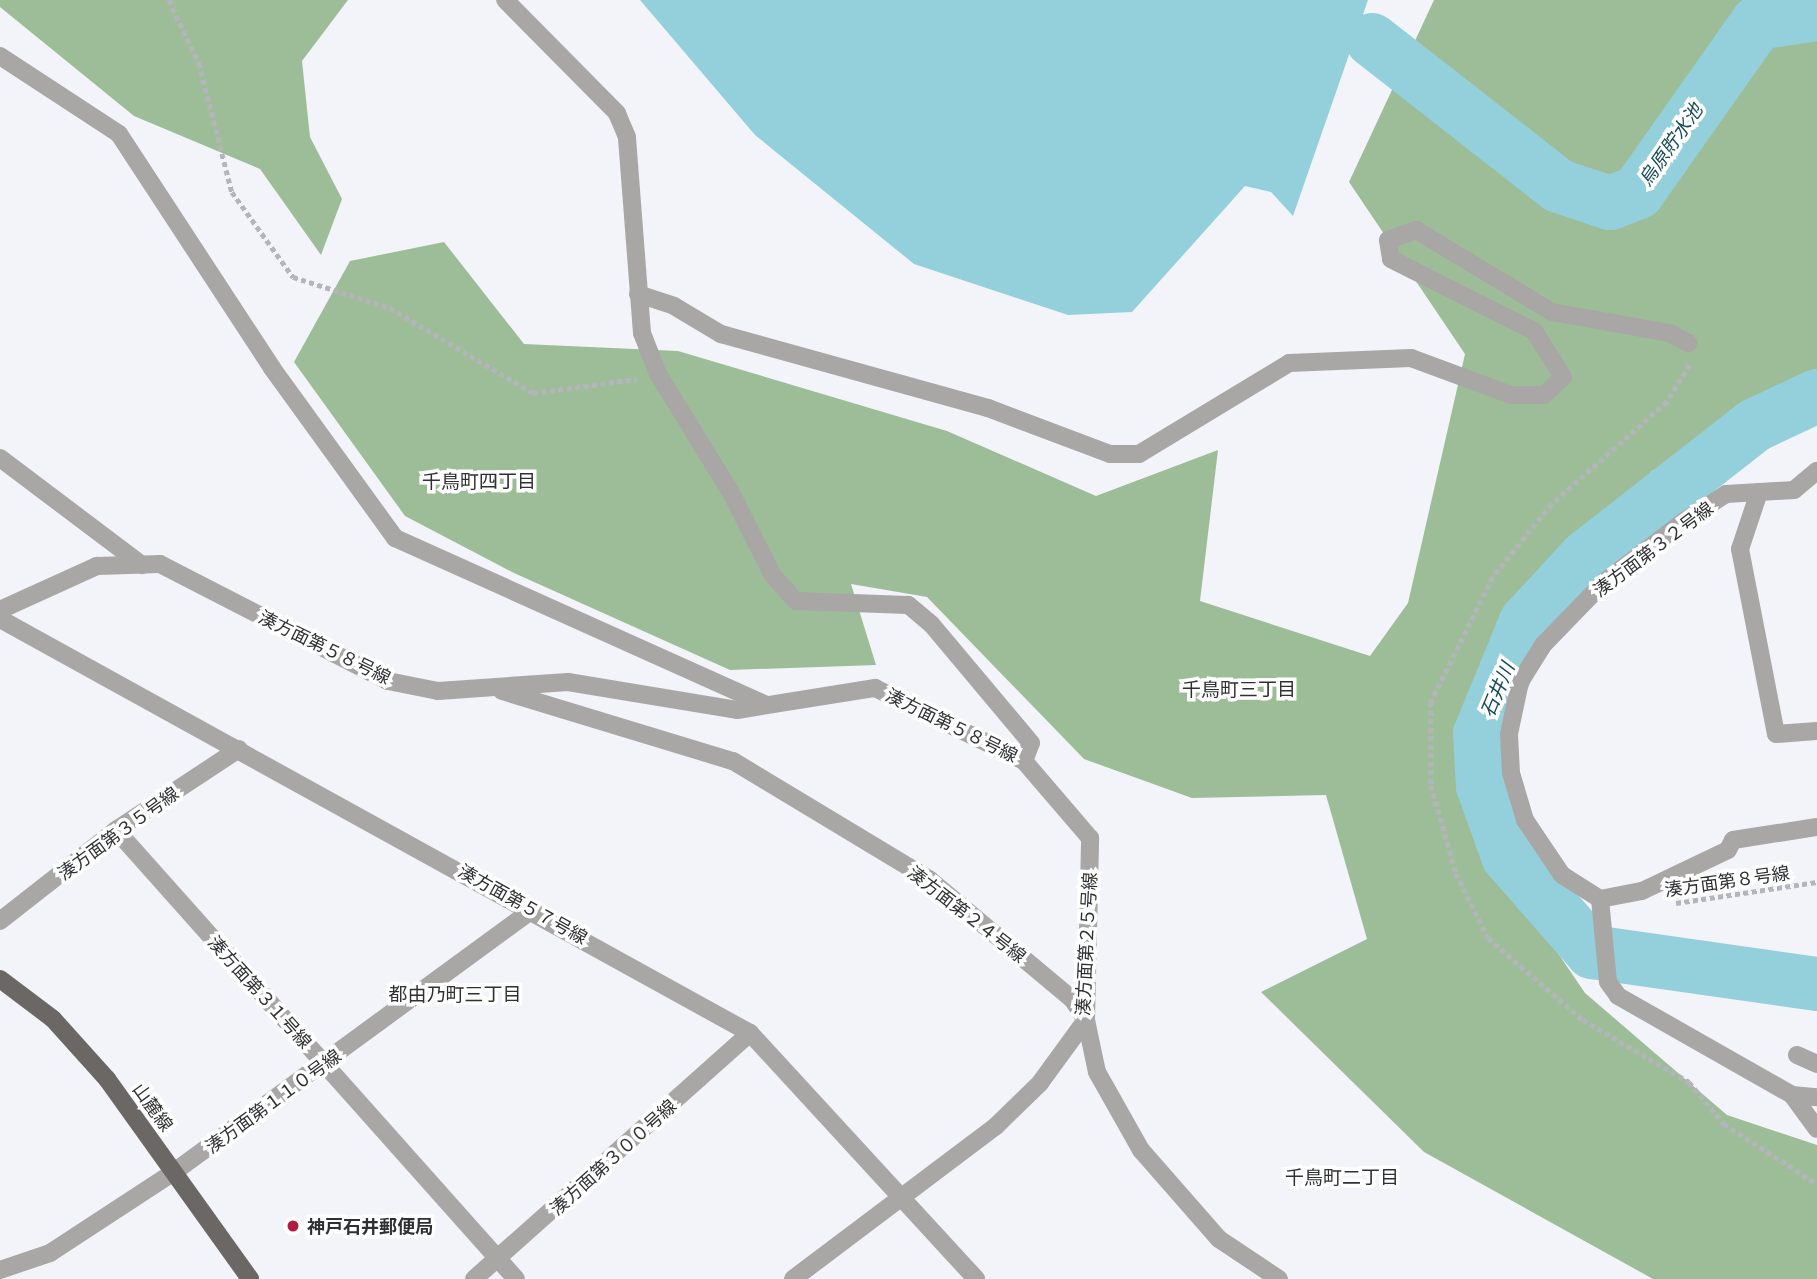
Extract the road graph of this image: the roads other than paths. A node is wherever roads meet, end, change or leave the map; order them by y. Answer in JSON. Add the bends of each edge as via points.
{"nodes":[{"id":1,"x":505,"y":0,"type":"edge"},
{"id":2,"x":0,"y":56,"type":"edge"},
{"id":3,"x":638,"y":294,"type":"junction"},
{"id":4,"x":1688,"y":343,"type":"road end"},
{"id":5,"x":0,"y":458,"type":"edge"},
{"id":6,"x":1817,"y":471,"type":"edge"},
{"id":7,"x":1759,"y":492,"type":"junction"},
{"id":8,"x":142,"y":565,"type":"junction"},
{"id":9,"x":0,"y":610,"type":"edge"},
{"id":10,"x":0,"y":619,"type":"edge"},
{"id":11,"x":488,"y":687,"type":"junction"},
{"id":12,"x":766,"y":705,"type":"junction"},
{"id":13,"x":1817,"y":731,"type":"edge"},
{"id":14,"x":239,"y":749,"type":"junction"},
{"id":15,"x":1024,"y":761,"type":"junction"},
{"id":16,"x":1817,"y":827,"type":"edge"},
{"id":17,"x":116,"y":830,"type":"junction"},
{"id":18,"x":1600,"y":904,"type":"junction"},
{"id":19,"x":533,"y":909,"type":"junction"},
{"id":20,"x":0,"y":921,"type":"edge"},
{"id":21,"x":0,"y":979,"type":"edge"},
{"id":22,"x":1086,"y":1020,"type":"junction"},
{"id":23,"x":750,"y":1033,"type":"junction"},
{"id":24,"x":1797,"y":1055,"type":"dead end"},
{"id":25,"x":324,"y":1064,"type":"junction"},
{"id":26,"x":1817,"y":1065,"type":"edge"},
{"id":27,"x":1792,"y":1095,"type":"junction"},
{"id":28,"x":1817,"y":1097,"type":"edge"},
{"id":29,"x":1817,"y":1129,"type":"edge"},
{"id":30,"x":174,"y":1171,"type":"junction"},
{"id":31,"x":899,"y":1196,"type":"junction"},
{"id":32,"x":499,"y":1259,"type":"junction"},
{"id":33,"x":0,"y":1270,"type":"edge"},
{"id":34,"x":798,"y":1278,"type":"edge"},
{"id":35,"x":250,"y":1279,"type":"edge"},
{"id":36,"x":474,"y":1279,"type":"edge"},
{"id":37,"x":516,"y":1279,"type":"edge"},
{"id":38,"x":976,"y":1279,"type":"edge"},
{"id":39,"x":1279,"y":1279,"type":"edge"}],
"edges":[{"from":1,"to":3,"type":"street","name":"湊方面第５８号線","via":[[617,113],[627,137]]},
{"from":2,"to":12,"type":"street","via":[[119,134],[272,368],[395,538]]},
{"from":3,"to":4,"type":"street","via":[[674,306],[721,334],[988,408],[1110,454],[1139,454],[1289,363],[1411,358],[1511,395],[1544,396],[1563,377],[1534,331],[1391,260],[1388,240],[1416,230],[1552,312],[1670,333]]},
{"from":3,"to":15,"type":"street","name":"湊方面第５８号線","via":[[642,333],[658,374],[730,491],[772,574],[796,601],[908,605],[931,624],[1031,743]]},
{"from":5,"to":8,"type":"street"},
{"from":6,"to":7,"type":"street","name":"湊方面第３２号線","via":[[1794,490]]},
{"from":7,"to":13,"type":"street","via":[[1740,549],[1776,734]]},
{"from":7,"to":18,"type":"street","name":"湊方面第３２号線","via":[[1726,494],[1603,583],[1543,645],[1520,682],[1509,734],[1511,773],[1525,820],[1562,875]]},
{"from":8,"to":9,"type":"street","name":"湊方面第５８号線","via":[[97,566]]},
{"from":8,"to":11,"type":"street","name":"湊方面第５８号線","via":[[160,564],[388,681],[438,691]]},
{"from":10,"to":14,"type":"street","name":"湊方面第５７号線"},
{"from":11,"to":12,"type":"street","name":"湊方面第５８号線","via":[[568,682],[737,710]]},
{"from":11,"to":22,"type":"street","name":"湊方面第２４号線","via":[[733,761],[930,880],[1073,1000]]},
{"from":12,"to":15,"type":"street","name":"湊方面第５８号線","via":[[875,688]]},
{"from":14,"to":17,"type":"street","name":"湊方面第３５号線"},
{"from":14,"to":19,"type":"street","name":"湊方面第５７号線"},
{"from":15,"to":22,"type":"street","name":"湊方面第２５号線","via":[[1090,838]]},
{"from":16,"to":18,"type":"street","via":[[1733,840],[1728,850],[1642,891]]},
{"from":17,"to":20,"type":"street","name":"湊方面第３５号線"},
{"from":17,"to":25,"type":"street","name":"湊方面第３１号線"},
{"from":18,"to":27,"type":"street","via":[[1608,982],[1618,996]]},
{"from":19,"to":23,"type":"street","name":"湊方面第５７号線"},
{"from":19,"to":25,"type":"street","name":"湊方面第１１０号線"},
{"from":21,"to":30,"type":"main road","name":"山麓線","via":[[53,1019]]},
{"from":22,"to":31,"type":"street","name":"湊方面第２５号線","via":[[1040,1083],[996,1126]]},
{"from":22,"to":39,"type":"street","name":"湊方面第２４号線","via":[[1097,1072],[1141,1150],[1220,1239]]},
{"from":23,"to":31,"type":"street","name":"湊方面第５７号線"},
{"from":23,"to":32,"type":"street","name":"湊方面第３００号線"},
{"from":24,"to":26,"type":"street"},
{"from":25,"to":30,"type":"street","name":"湊方面第１１０号線"},
{"from":25,"to":32,"type":"street","name":"湊方面第３１号線"},
{"from":27,"to":28,"type":"street"},
{"from":27,"to":29,"type":"street"},
{"from":30,"to":33,"type":"street","name":"湊方面第１１０号線","via":[[50,1253]]},
{"from":30,"to":35,"type":"main road","name":"山麓線"},
{"from":31,"to":34,"type":"street","name":"湊方面第２５号線"},
{"from":31,"to":38,"type":"street","name":"湊方面第５７号線"},
{"from":32,"to":36,"type":"street","name":"湊方面第３００号線"},
{"from":32,"to":37,"type":"street","name":"湊方面第３１号線"}]}
